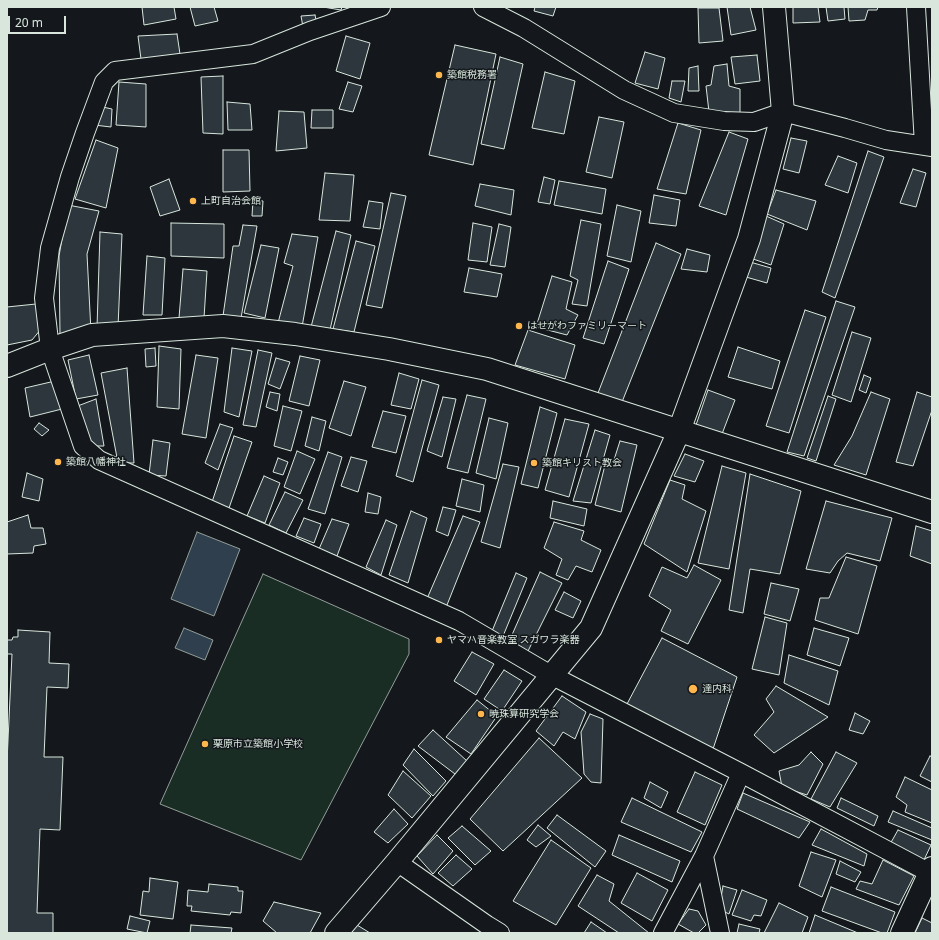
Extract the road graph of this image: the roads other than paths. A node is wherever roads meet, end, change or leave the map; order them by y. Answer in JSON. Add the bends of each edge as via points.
{"nodes":[{"id":1,"x":381,"y":7,"type":"edge"},
{"id":2,"x":484,"y":7,"type":"edge"},
{"id":3,"x":774,"y":7,"type":"edge"},
{"id":4,"x":916,"y":7,"type":"edge"},
{"id":5,"x":783,"y":112,"type":"junction"},
{"id":6,"x":928,"y":146,"type":"edge"},
{"id":7,"x":50,"y":349,"type":"junction"},
{"id":8,"x":7,"y":366,"type":"edge"},
{"id":9,"x":679,"y":431,"type":"junction"},
{"id":10,"x":932,"y":512,"type":"edge"},
{"id":11,"x":552,"y":675,"type":"junction"},
{"id":12,"x":741,"y":774,"type":"junction"},
{"id":13,"x":704,"y":856,"type":"junction"},
{"id":14,"x":398,"y":862,"type":"junction"},
{"id":15,"x":931,"y":872,"type":"edge"},
{"id":16,"x":336,"y":933,"type":"edge"},
{"id":17,"x":500,"y":933,"type":"edge"},
{"id":18,"x":663,"y":933,"type":"edge"},
{"id":19,"x":720,"y":933,"type":"edge"},
{"id":20,"x":902,"y":933,"type":"edge"}],
"edges":[{"from":1,"to":7,"type":"street","via":[[253,54],[115,71],[104,82],[73,169],[50,248],[44,298]]},
{"from":2,"to":5,"type":"street","via":[[524,28],[624,90],[674,113],[724,121],[754,122]]},
{"from":3,"to":5,"type":"street"},
{"from":4,"to":6,"type":"street"},
{"from":5,"to":6,"type":"street","via":[[886,140]]},
{"from":5,"to":9,"type":"street","via":[[749,239]]},
{"from":7,"to":8,"type":"street"},
{"from":7,"to":9,"type":"street","via":[[92,335],[223,326],[295,334],[389,349],[488,369]]},
{"from":7,"to":11,"type":"street","via":[[83,446],[99,460],[459,622]]},
{"from":9,"to":10,"type":"street"},
{"from":9,"to":11,"type":"street","via":[[591,628]]},
{"from":11,"to":12,"type":"street"},
{"from":11,"to":14,"type":"street"},
{"from":12,"to":13,"type":"street"},
{"from":12,"to":15,"type":"street"},
{"from":13,"to":18,"type":"street"},
{"from":13,"to":19,"type":"street"},
{"from":14,"to":16,"type":"street"},
{"from":14,"to":17,"type":"street"},
{"from":15,"to":20,"type":"street"}]}
